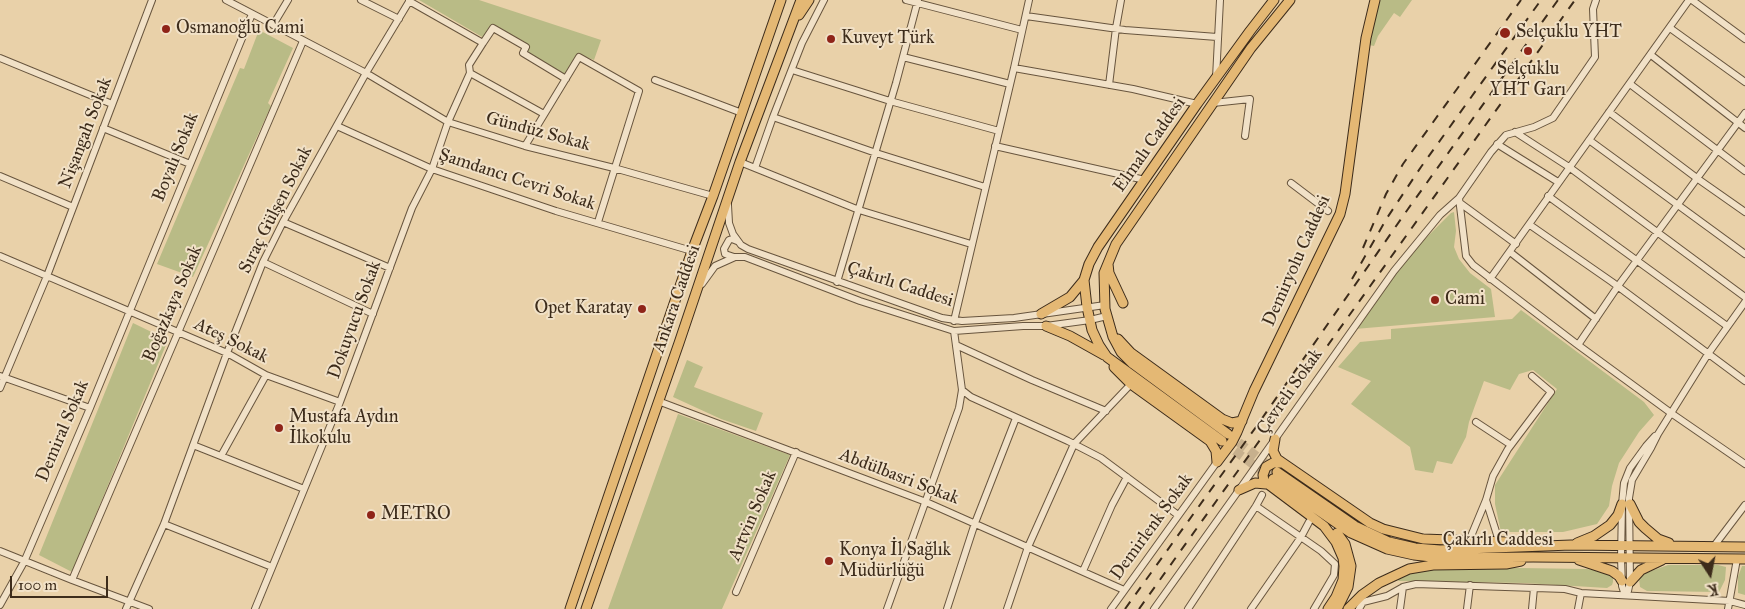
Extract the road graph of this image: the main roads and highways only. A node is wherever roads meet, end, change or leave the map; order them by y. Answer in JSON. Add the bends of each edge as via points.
{"nodes":[{"id":1,"x":781,"y":0,"type":"edge"},
{"id":2,"x":801,"y":0,"type":"edge"},
{"id":3,"x":809,"y":0,"type":"edge"},
{"id":4,"x":1274,"y":0,"type":"edge"},
{"id":5,"x":1290,"y":0,"type":"edge"},
{"id":6,"x":1375,"y":0,"type":"edge"},
{"id":7,"x":788,"y":32,"type":"junction"},
{"id":8,"x":1108,"y":262,"type":"junction"},
{"id":9,"x":1084,"y":280,"type":"junction"},
{"id":10,"x":1123,"y":303,"type":"dead end"},
{"id":11,"x":1041,"y":314,"type":"road end"},
{"id":12,"x":1046,"y":326,"type":"road end"},
{"id":13,"x":1109,"y":326,"type":"junction"},
{"id":14,"x":1108,"y":357,"type":"junction"},
{"id":15,"x":1242,"y":421,"type":"junction"},
{"id":16,"x":1275,"y":439,"type":"road end"},
{"id":17,"x":1281,"y":463,"type":"junction"},
{"id":18,"x":1272,"y":478,"type":"junction"},
{"id":19,"x":1240,"y":490,"type":"road end"},
{"id":20,"x":1311,"y":506,"type":"junction"},
{"id":21,"x":1571,"y":545,"type":"junction"},
{"id":22,"x":1679,"y":545,"type":"junction"},
{"id":23,"x":1547,"y":546,"type":"junction"},
{"id":24,"x":1745,"y":547,"type":"edge"},
{"id":25,"x":1533,"y":557,"type":"junction"},
{"id":26,"x":1572,"y":557,"type":"junction"},
{"id":27,"x":1665,"y":558,"type":"junction"},
{"id":28,"x":1741,"y":559,"type":"edge"},
{"id":29,"x":570,"y":609,"type":"edge"},
{"id":30,"x":586,"y":609,"type":"edge"},
{"id":31,"x":1328,"y":609,"type":"edge"},
{"id":32,"x":1336,"y":609,"type":"edge"},
{"id":33,"x":1348,"y":609,"type":"edge"}],
"edges":[{"from":1,"to":29,"type":"main road","name":"Ankara Caddesi"},
{"from":2,"to":7,"type":"main road","name":"Ankara Caddesi"},
{"from":3,"to":7,"type":"main road"},
{"from":4,"to":9,"type":"main road","name":"Elmalı Caddesi","via":[[1098,247]]},
{"from":5,"to":8,"type":"main road","name":"Elmalı Caddesi","via":[[1258,38],[1116,244]]},
{"from":6,"to":15,"type":"main road","name":"Demiryolu Caddesi","via":[[1365,43],[1343,204]]},
{"from":7,"to":30,"type":"main road","name":"Ankara Caddesi"},
{"from":8,"to":10,"type":"main road","via":[[1109,273]]},
{"from":8,"to":13,"type":"main road","name":"Elmalı Caddesi","via":[[1104,304]]},
{"from":9,"to":11,"type":"main road","via":[[1070,297]]},
{"from":9,"to":14,"type":"main road","name":"Elmalı Caddesi","via":[[1095,339]]},
{"from":12,"to":14,"type":"main road"},
{"from":13,"to":14,"type":"main road","via":[[1116,345],[1127,359],[1225,438]]},
{"from":13,"to":15,"type":"main road","via":[[1127,349],[1222,419],[1232,423]]},
{"from":14,"to":15,"type":"main road","name":"Demiryolu Caddesi","via":[[1131,384],[1210,441],[1216,450],[1217,462]]},
{"from":16,"to":17,"type":"main road","via":[[1273,451]]},
{"from":17,"to":18,"type":"main road","via":[[1273,462],[1266,467],[1263,475]]},
{"from":17,"to":23,"type":"main road","via":[[1383,529],[1422,539],[1525,542]]},
{"from":18,"to":19,"type":"main road"},
{"from":18,"to":20,"type":"main road","name":"Çakırlı Caddesi"},
{"from":18,"to":23,"type":"main road","name":"Çakırlı Caddesi","via":[[1355,526],[1402,546],[1440,550]]},
{"from":18,"to":31,"type":"main road","via":[[1324,526],[1343,558],[1341,588]]},
{"from":20,"to":25,"type":"main road","name":"Çakırlı Caddesi","via":[[1351,533],[1400,552],[1440,558]]},
{"from":20,"to":32,"type":"main road","via":[[1338,534],[1349,555],[1348,588]]},
{"from":21,"to":22,"type":"main road","name":"Çakırlı Caddesi"},
{"from":21,"to":22,"type":"main road","via":[[1610,525],[1626,504],[1651,534]]},
{"from":21,"to":23,"type":"main road","name":"Çakırlı Caddesi"},
{"from":22,"to":24,"type":"main road","name":"Çakırlı Caddesi"},
{"from":25,"to":26,"type":"main road","name":"Çakırlı Caddesi"},
{"from":25,"to":33,"type":"main road","via":[[1506,564],[1433,565],[1409,569],[1379,583]]},
{"from":26,"to":27,"type":"main road","name":"Çakırlı Caddesi"},
{"from":26,"to":27,"type":"main road","via":[[1612,571],[1626,581]]},
{"from":27,"to":28,"type":"main road","name":"Çakırlı Caddesi"}]}
